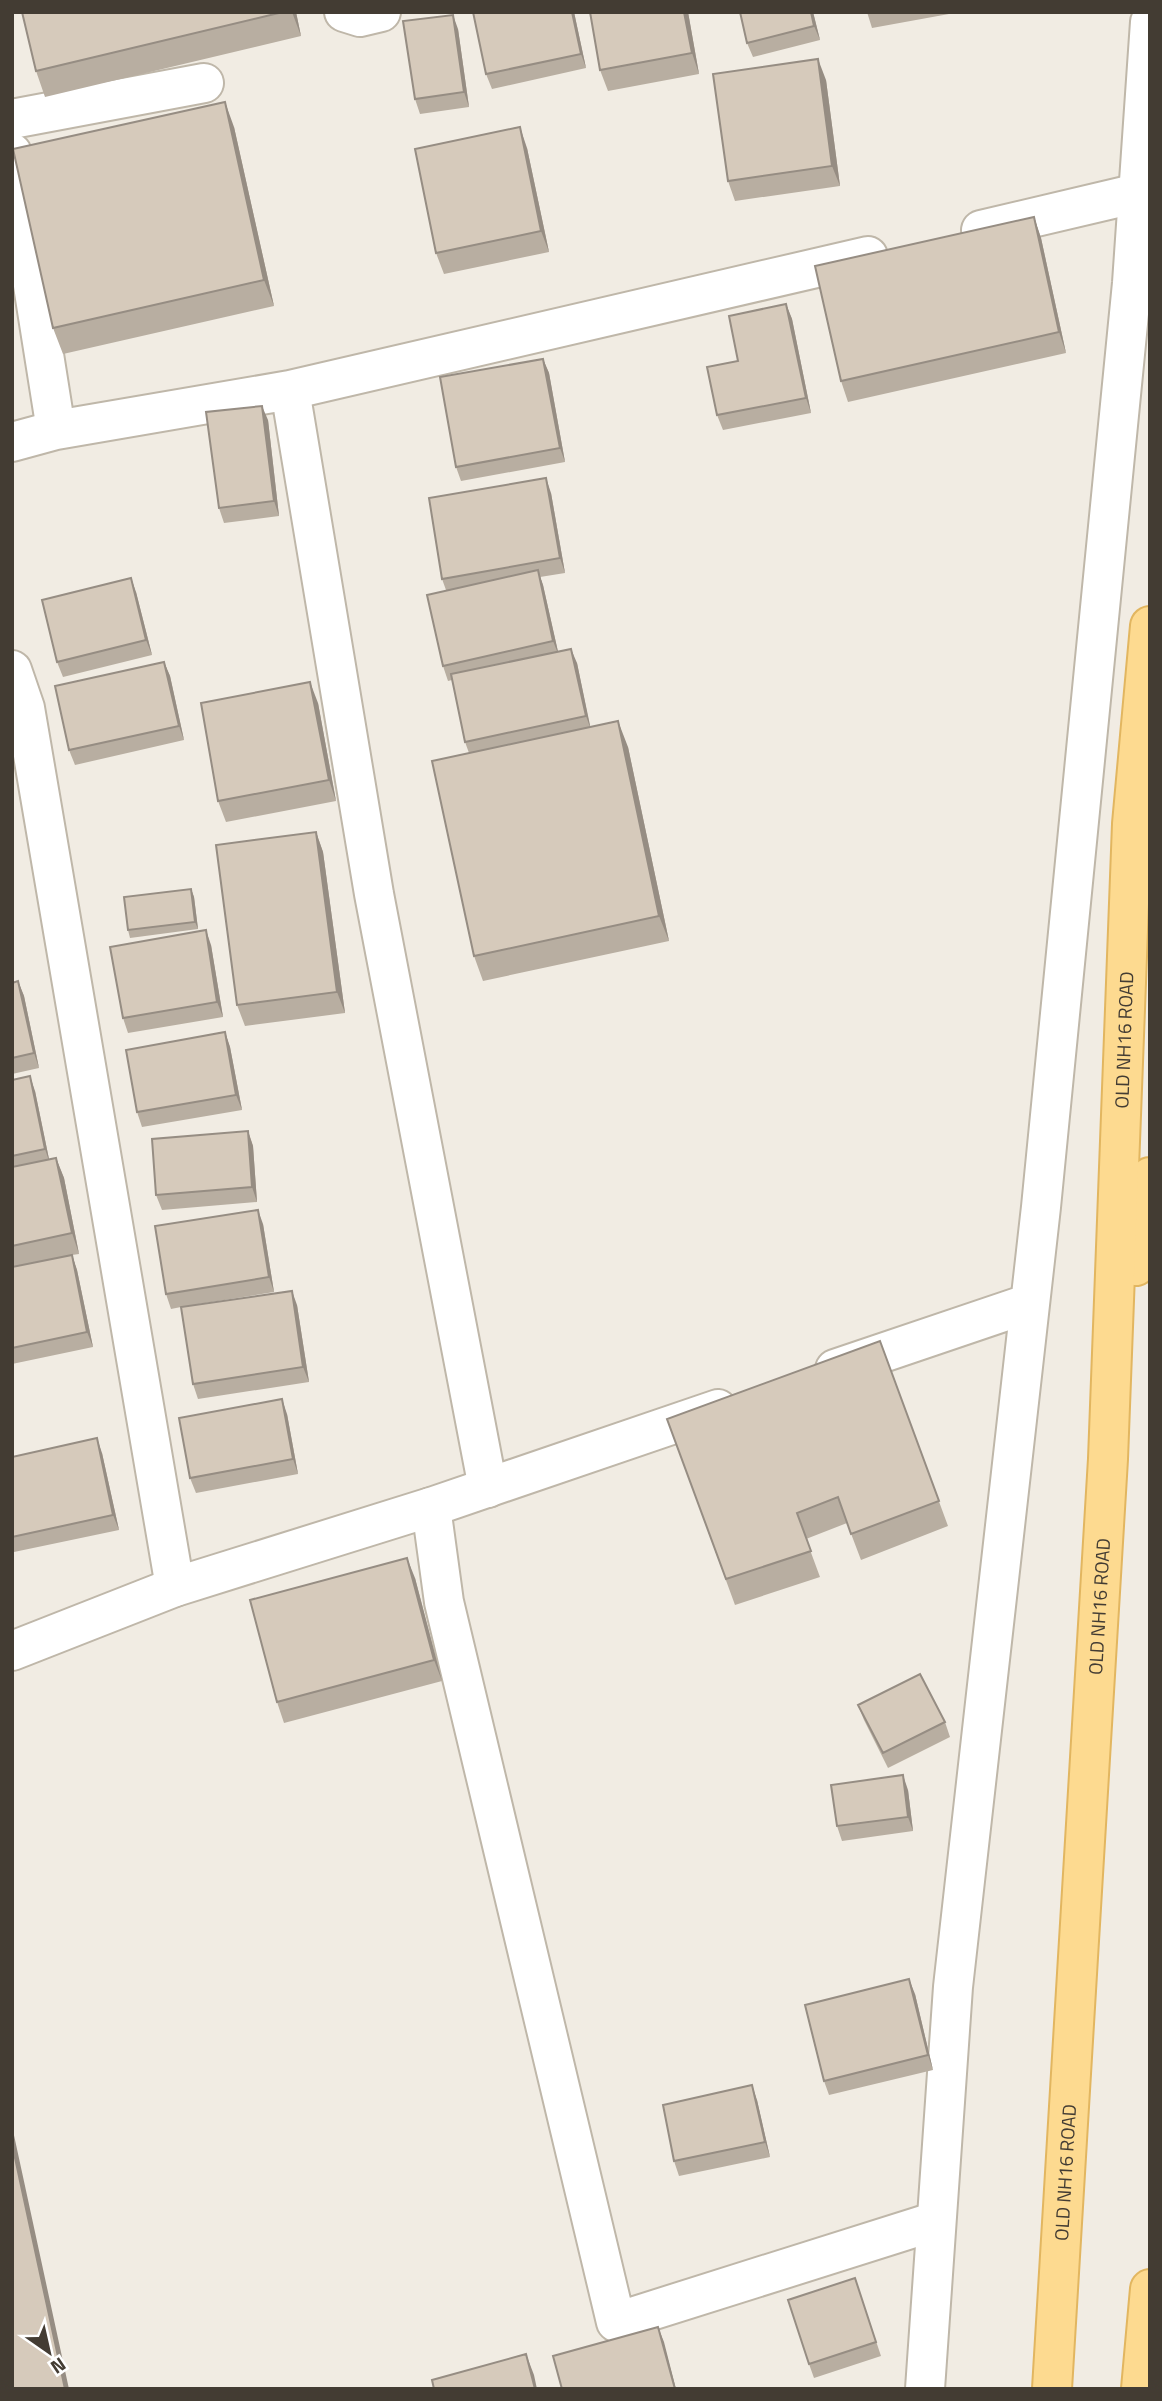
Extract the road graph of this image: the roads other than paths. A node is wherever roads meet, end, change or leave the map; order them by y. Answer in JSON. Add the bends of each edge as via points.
{"nodes":[{"id":1,"x":344,"y":12,"type":"edge"},
{"id":2,"x":382,"y":12,"type":"edge"},
{"id":3,"x":1150,"y":22,"type":"edge"},
{"id":4,"x":204,"y":83,"type":"dead end"},
{"id":5,"x":12,"y":119,"type":"edge"},
{"id":6,"x":12,"y":153,"type":"edge"},
{"id":7,"x":1138,"y":193,"type":"junction"},
{"id":8,"x":949,"y":237,"type":"edge"},
{"id":9,"x":896,"y":250,"type":"edge"},
{"id":10,"x":290,"y":390,"type":"junction"},
{"id":11,"x":56,"y":430,"type":"junction"},
{"id":12,"x":12,"y":442,"type":"edge"},
{"id":13,"x":1150,"y":626,"type":"edge"},
{"id":14,"x":12,"y":670,"type":"edge"},
{"id":15,"x":18,"y":710,"type":"edge"},
{"id":16,"x":1150,"y":1177,"type":"edge"},
{"id":17,"x":1030,"y":1303,"type":"junction"},
{"id":18,"x":805,"y":1380,"type":"edge"},
{"id":19,"x":752,"y":1398,"type":"edge"},
{"id":20,"x":1108,"y":1459,"type":"junction"},
{"id":21,"x":488,"y":1488,"type":"junction"},
{"id":22,"x":430,"y":1507,"type":"junction"},
{"id":23,"x":175,"y":1587,"type":"junction"},
{"id":24,"x":12,"y":1651,"type":"edge"},
{"id":25,"x":936,"y":2221,"type":"junction"},
{"id":26,"x":1150,"y":2289,"type":"edge"},
{"id":27,"x":925,"y":2389,"type":"edge"},
{"id":28,"x":1052,"y":2389,"type":"edge"},
{"id":29,"x":1141,"y":2389,"type":"edge"}],
"edges":[{"from":1,"to":2,"type":"street","via":[[360,17]]},
{"from":3,"to":7,"type":"street"},
{"from":4,"to":5,"type":"street"},
{"from":6,"to":11,"type":"street"},
{"from":7,"to":8,"type":"street"},
{"from":7,"to":17,"type":"street"},
{"from":9,"to":10,"type":"street"},
{"from":10,"to":11,"type":"street"},
{"from":10,"to":21,"type":"street","via":[[374,894]]},
{"from":11,"to":12,"type":"street"},
{"from":13,"to":20,"type":"main road","name":"OLD NH16 ROAD","via":[[1132,824]]},
{"from":14,"to":15,"type":"street"},
{"from":15,"to":23,"type":"street"},
{"from":16,"to":20,"type":"main road"},
{"from":17,"to":18,"type":"street"},
{"from":17,"to":25,"type":"street","via":[[953,1987]]},
{"from":19,"to":21,"type":"street"},
{"from":20,"to":28,"type":"main road","name":"OLD NH16 ROAD"},
{"from":21,"to":22,"type":"street"},
{"from":22,"to":23,"type":"street"},
{"from":22,"to":25,"type":"street","via":[[444,1602],[616,2322]]},
{"from":23,"to":24,"type":"street"},
{"from":25,"to":27,"type":"street"},
{"from":26,"to":29,"type":"main road"}]}
